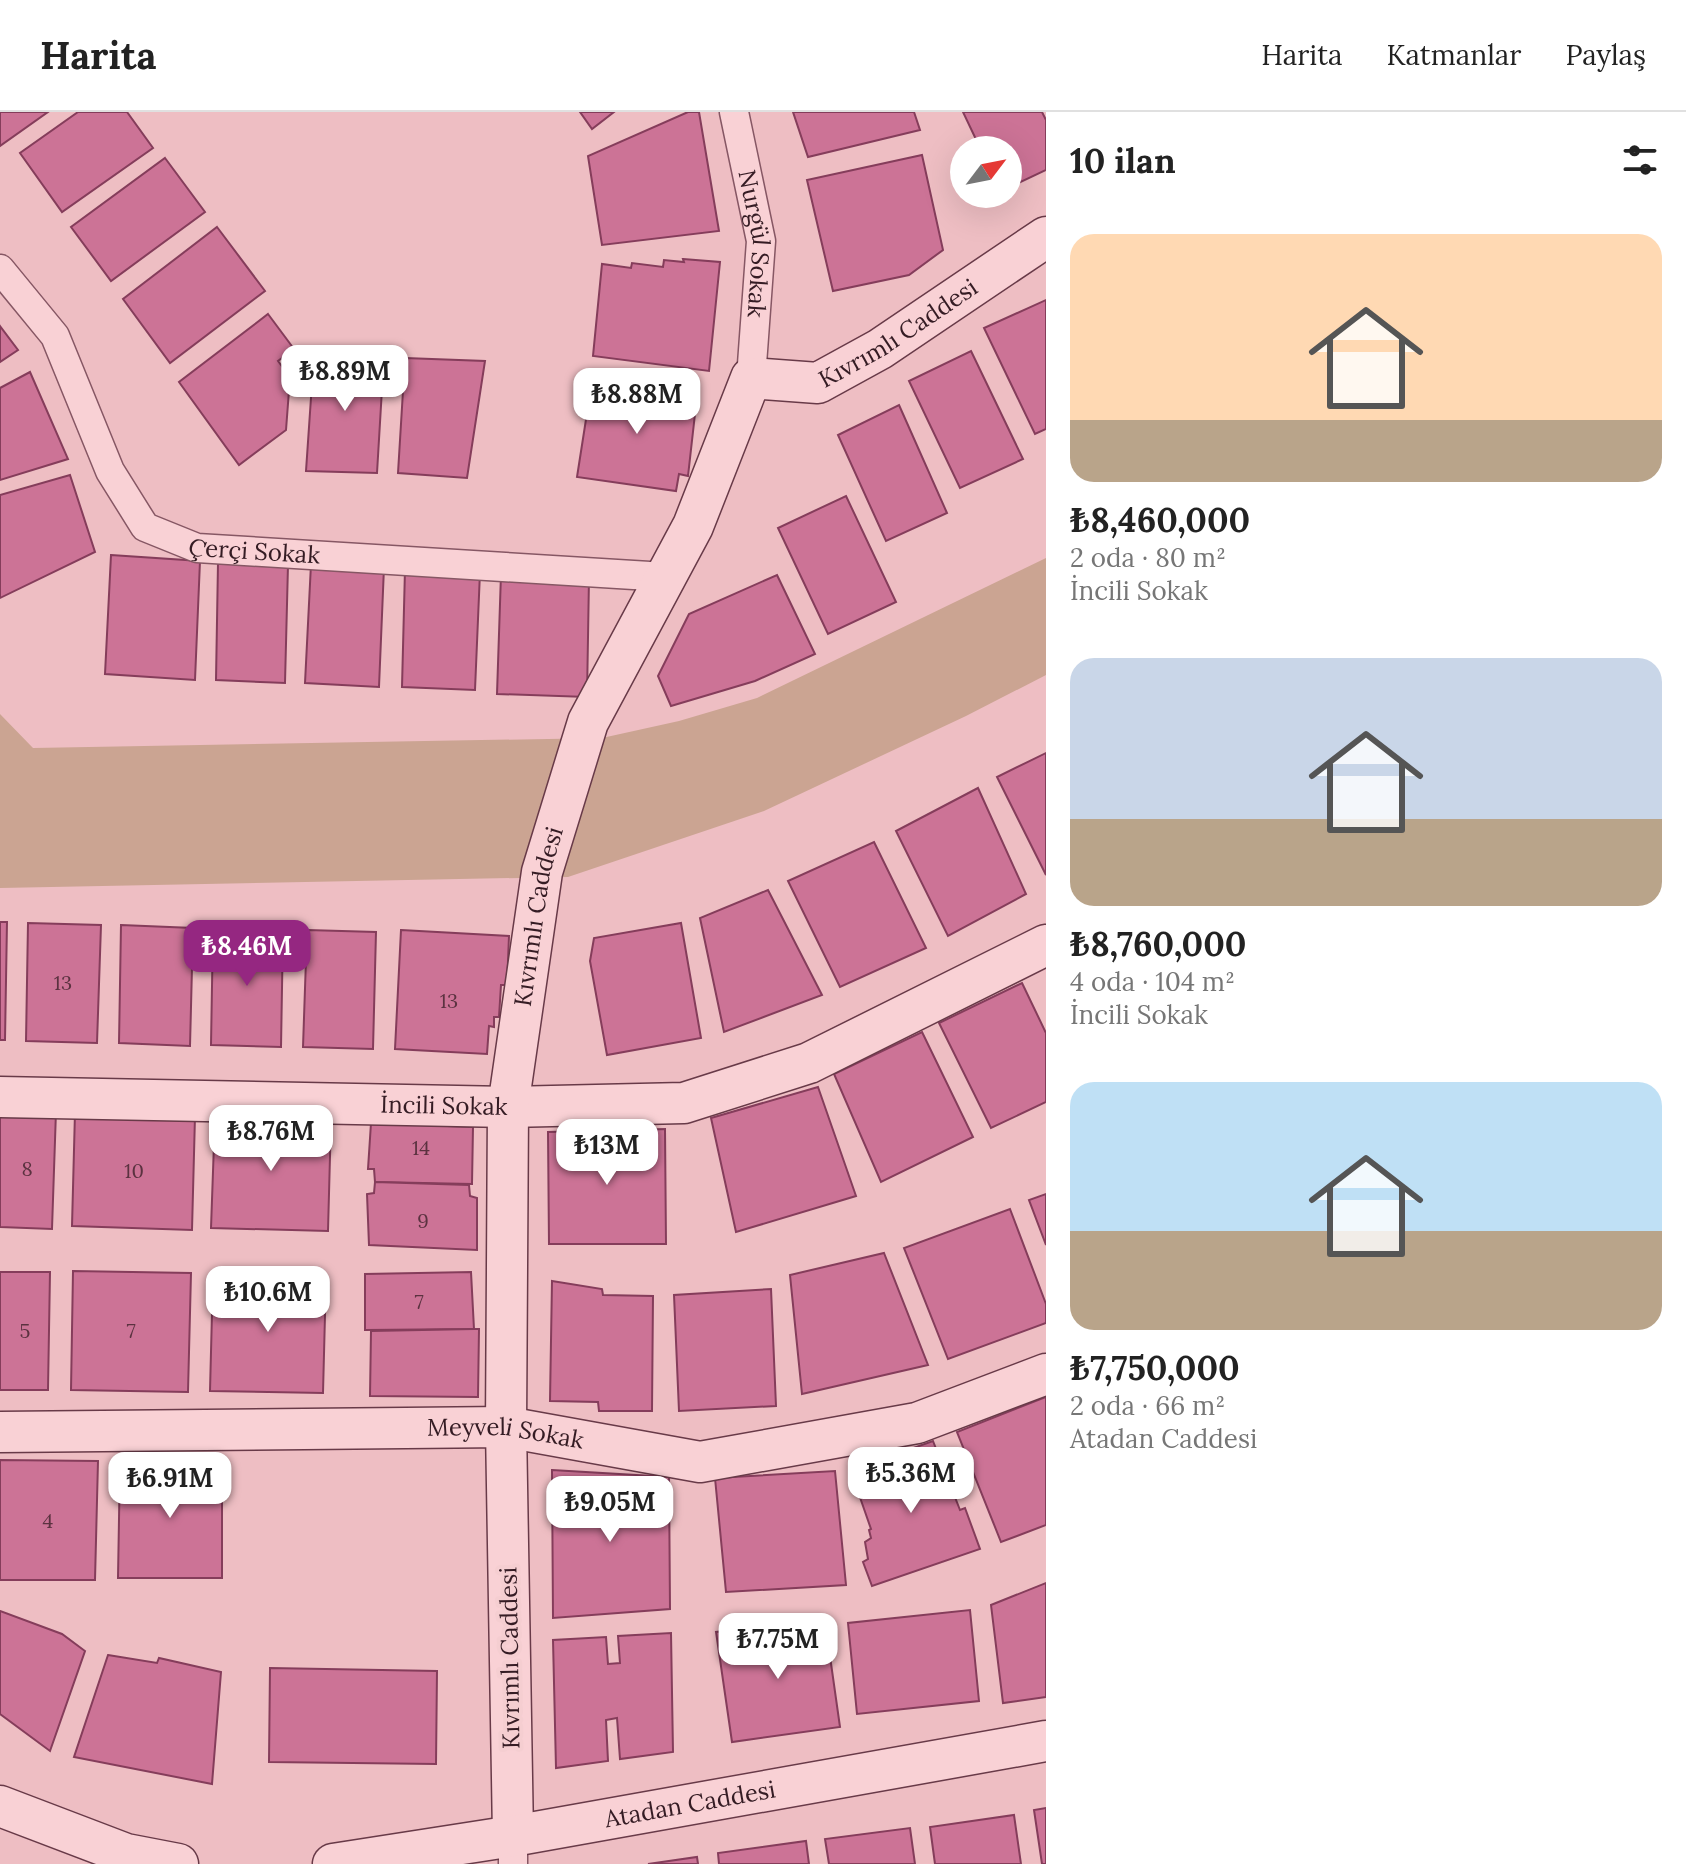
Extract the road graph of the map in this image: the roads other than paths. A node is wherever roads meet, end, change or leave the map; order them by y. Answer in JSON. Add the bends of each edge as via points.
{"nodes":[{"id":1,"x":734,"y":112,"type":"edge"},
{"id":2,"x":1046,"y":237,"type":"edge"},
{"id":3,"x":0,"y":269,"type":"edge"},
{"id":4,"x":751,"y":378,"type":"junction"},
{"id":5,"x":666,"y":577,"type":"junction"},
{"id":6,"x":1046,"y":945,"type":"edge"},
{"id":7,"x":0,"y":1097,"type":"edge"},
{"id":8,"x":508,"y":1107,"type":"junction"},
{"id":9,"x":1046,"y":1374,"type":"edge"},
{"id":10,"x":506,"y":1427,"type":"junction"},
{"id":11,"x":0,"y":1432,"type":"edge"},
{"id":12,"x":1046,"y":1741,"type":"edge"},
{"id":13,"x":0,"y":1806,"type":"edge"},
{"id":14,"x":513,"y":1850,"type":"edge"},
{"id":15,"x":124,"y":1859,"type":"edge"},
{"id":16,"x":178,"y":1864,"type":"edge"},
{"id":17,"x":333,"y":1864,"type":"edge"}],
"edges":[{"from":1,"to":4,"type":"street","name":"Nurgül Sokak","via":[[761,241]]},
{"from":2,"to":4,"type":"street","name":"Kıvrımlı Caddesi","via":[[880,349],[818,383]]},
{"from":3,"to":5,"type":"street","name":"Çerçi Sokak","via":[[55,336],[110,471],[145,527],[197,548]]},
{"from":4,"to":5,"type":"street","name":"Kıvrımlı Caddesi","via":[[693,526]]},
{"from":5,"to":8,"type":"street","name":"Kıvrımlı Caddesi","via":[[588,722],[542,872]]},
{"from":6,"to":8,"type":"street","name":"İncili Sokak","via":[[809,1063],[684,1103]]},
{"from":7,"to":8,"type":"street","name":"İncili Sokak"},
{"from":8,"to":10,"type":"street","name":"Kıvrımlı Caddesi"},
{"from":9,"to":10,"type":"street","name":"Meyveli Sokak","via":[[917,1423],[700,1462]]},
{"from":10,"to":11,"type":"street","name":"Meyveli Sokak"},
{"from":10,"to":14,"type":"street","name":"Kıvrımlı Caddesi"},
{"from":12,"to":14,"type":"street","name":"Atadan Caddesi"},
{"from":13,"to":15,"type":"street"},
{"from":14,"to":17,"type":"street","name":"Atadan Caddesi"},
{"from":15,"to":16,"type":"street"}]}
